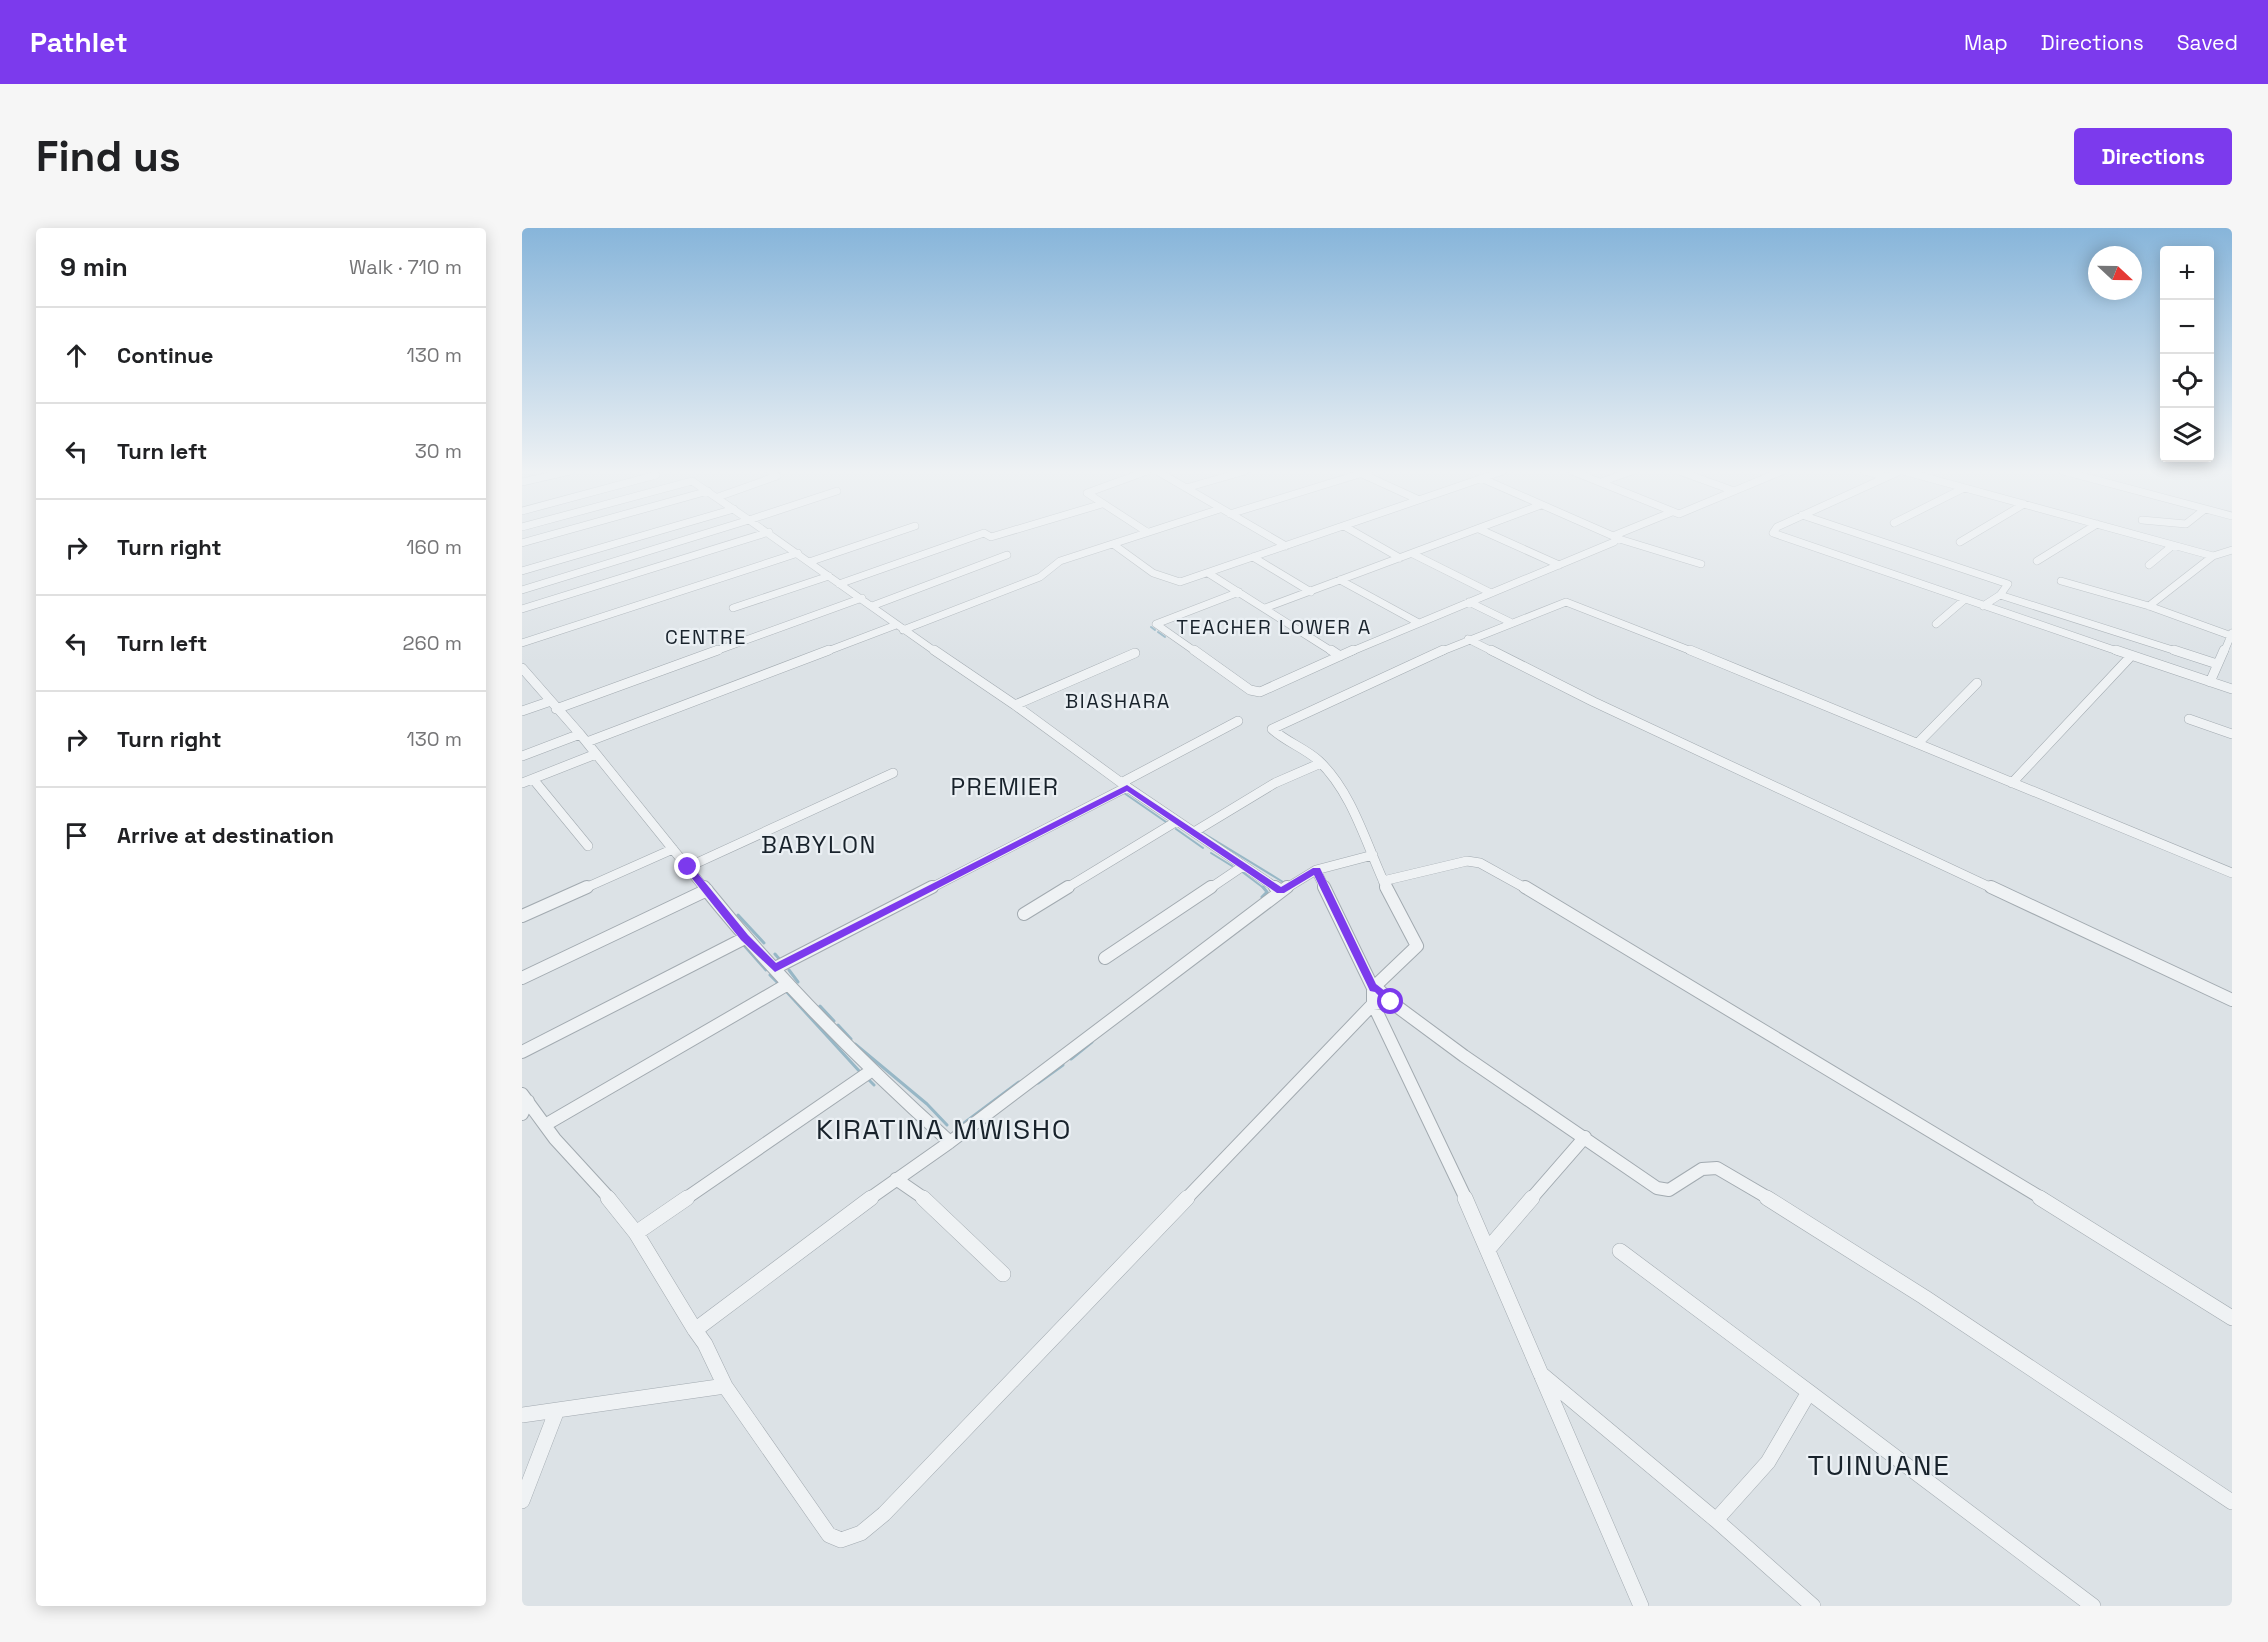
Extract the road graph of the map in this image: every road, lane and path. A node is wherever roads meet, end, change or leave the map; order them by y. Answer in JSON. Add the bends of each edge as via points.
{"nodes":[{"id":1,"x":550,"y":535,"type":"edge"},
{"id":2,"x":645,"y":535,"type":"edge"},
{"id":3,"x":699,"y":535,"type":"edge"},
{"id":4,"x":758,"y":535,"type":"edge"},
{"id":5,"x":774,"y":535,"type":"edge"},
{"id":6,"x":888,"y":535,"type":"edge"},
{"id":7,"x":977,"y":535,"type":"edge"},
{"id":8,"x":1138,"y":535,"type":"edge"},
{"id":9,"x":1270,"y":535,"type":"edge"},
{"id":10,"x":1317,"y":535,"type":"edge"},
{"id":11,"x":1360,"y":535,"type":"edge"},
{"id":12,"x":1462,"y":535,"type":"edge"},
{"id":13,"x":1493,"y":535,"type":"edge"},
{"id":14,"x":1611,"y":535,"type":"edge"},
{"id":15,"x":1619,"y":535,"type":"edge"},
{"id":16,"x":1780,"y":535,"type":"edge"},
{"id":17,"x":1863,"y":535,"type":"edge"},
{"id":18,"x":1971,"y":535,"type":"edge"},
{"id":19,"x":2079,"y":535,"type":"edge"},
{"id":20,"x":2136,"y":535,"type":"edge"},
{"id":21,"x":1615,"y":537,"type":"junction"},
{"id":22,"x":1960,"y":542,"type":"dead end"},
{"id":23,"x":522,"y":543,"type":"edge"},
{"id":24,"x":1113,"y":544,"type":"junction"},
{"id":25,"x":1286,"y":546,"type":"junction"},
{"id":26,"x":2172,"y":546,"type":"junction"},
{"id":27,"x":2232,"y":550,"type":"edge"},
{"id":28,"x":798,"y":553,"type":"junction"},
{"id":29,"x":1413,"y":554,"type":"junction"},
{"id":30,"x":1007,"y":555,"type":"dead end"},
{"id":31,"x":2213,"y":556,"type":"junction"},
{"id":32,"x":1253,"y":557,"type":"junction"},
{"id":33,"x":1400,"y":558,"type":"junction"},
{"id":34,"x":2037,"y":561,"type":"dead end"},
{"id":35,"x":809,"y":562,"type":"junction"},
{"id":36,"x":1701,"y":564,"type":"dead end"},
{"id":37,"x":1559,"y":565,"type":"junction"},
{"id":38,"x":2149,"y":565,"type":"dead end"},
{"id":39,"x":594,"y":567,"type":"junction"},
{"id":40,"x":522,"y":572,"type":"edge"},
{"id":41,"x":1208,"y":573,"type":"junction"},
{"id":42,"x":829,"y":576,"type":"junction"},
{"id":43,"x":1340,"y":579,"type":"junction"},
{"id":44,"x":2061,"y":581,"type":"dead end"},
{"id":45,"x":608,"y":582,"type":"junction"},
{"id":46,"x":839,"y":584,"type":"junction"},
{"id":47,"x":522,"y":590,"type":"edge"},
{"id":48,"x":1239,"y":592,"type":"junction"},
{"id":49,"x":1311,"y":592,"type":"junction"},
{"id":50,"x":1489,"y":592,"type":"junction"},
{"id":51,"x":2000,"y":595,"type":"junction"},
{"id":52,"x":862,"y":598,"type":"junction"},
{"id":53,"x":1964,"y":600,"type":"junction"},
{"id":54,"x":1468,"y":602,"type":"junction"},
{"id":55,"x":872,"y":606,"type":"junction"},
{"id":56,"x":1983,"y":606,"type":"junction"},
{"id":57,"x":2149,"y":606,"type":"junction"},
{"id":58,"x":733,"y":608,"type":"dead end"},
{"id":59,"x":1264,"y":608,"type":"junction"},
{"id":60,"x":522,"y":609,"type":"edge"},
{"id":61,"x":1417,"y":622,"type":"junction"},
{"id":62,"x":1510,"y":622,"type":"junction"},
{"id":63,"x":1936,"y":624,"type":"dead end"},
{"id":64,"x":900,"y":627,"type":"junction"},
{"id":65,"x":2231,"y":634,"type":"edge"},
{"id":66,"x":1468,"y":639,"type":"junction"},
{"id":67,"x":522,"y":643,"type":"edge"},
{"id":68,"x":1135,"y":653,"type":"dead end"},
{"id":69,"x":1340,"y":656,"type":"junction"},
{"id":70,"x":2131,"y":656,"type":"junction"},
{"id":71,"x":2217,"y":664,"type":"junction"},
{"id":72,"x":523,"y":670,"type":"edge"},
{"id":73,"x":2210,"y":682,"type":"junction"},
{"id":74,"x":1977,"y":683,"type":"dead end"},
{"id":75,"x":2232,"y":689,"type":"edge"},
{"id":76,"x":554,"y":705,"type":"junction"},
{"id":77,"x":1015,"y":705,"type":"junction"},
{"id":78,"x":522,"y":711,"type":"edge"},
{"id":79,"x":2189,"y":719,"type":"dead end"},
{"id":80,"x":1238,"y":721,"type":"dead end"},
{"id":81,"x":2232,"y":734,"type":"edge"},
{"id":82,"x":583,"y":738,"type":"junction"},
{"id":83,"x":1918,"y":743,"type":"junction"},
{"id":84,"x":596,"y":754,"type":"junction"},
{"id":85,"x":522,"y":756,"type":"edge"},
{"id":86,"x":1321,"y":763,"type":"junction"},
{"id":87,"x":892,"y":774,"type":"dead end"},
{"id":88,"x":533,"y":779,"type":"junction"},
{"id":89,"x":522,"y":783,"type":"edge"},
{"id":90,"x":2012,"y":783,"type":"junction"},
{"id":91,"x":1124,"y":785,"type":"junction"},
{"id":92,"x":1177,"y":821,"type":"junction"},
{"id":93,"x":1194,"y":832,"type":"junction"},
{"id":94,"x":588,"y":846,"type":"dead end"},
{"id":95,"x":673,"y":849,"type":"junction"},
{"id":96,"x":1373,"y":855,"type":"junction"},
{"id":97,"x":1243,"y":866,"type":"junction"},
{"id":98,"x":688,"y":867,"type":"junction"},
{"id":99,"x":1316,"y":870,"type":"junction"},
{"id":100,"x":2232,"y":873,"type":"edge"},
{"id":101,"x":1383,"y":881,"type":"junction"},
{"id":102,"x":707,"y":890,"type":"junction"},
{"id":103,"x":1281,"y":891,"type":"junction"},
{"id":104,"x":1024,"y":914,"type":"dead end"},
{"id":105,"x":522,"y":916,"type":"edge"},
{"id":106,"x":745,"y":938,"type":"junction"},
{"id":107,"x":1105,"y":958,"type":"dead end"},
{"id":108,"x":775,"y":968,"type":"junction"},
{"id":109,"x":522,"y":978,"type":"edge"},
{"id":110,"x":788,"y":984,"type":"junction"},
{"id":111,"x":1374,"y":993,"type":"junction"},
{"id":112,"x":2232,"y":1000,"type":"edge"},
{"id":113,"x":522,"y":1052,"type":"edge"},
{"id":114,"x":871,"y":1071,"type":"junction"},
{"id":115,"x":525,"y":1098,"type":"edge"},
{"id":116,"x":522,"y":1114,"type":"edge"},
{"id":117,"x":545,"y":1125,"type":"junction"},
{"id":118,"x":1585,"y":1137,"type":"junction"},
{"id":119,"x":950,"y":1142,"type":"junction"},
{"id":120,"x":897,"y":1179,"type":"junction"},
{"id":121,"x":636,"y":1233,"type":"junction"},
{"id":122,"x":1489,"y":1248,"type":"junction"},
{"id":123,"x":1620,"y":1251,"type":"dead end"},
{"id":124,"x":1003,"y":1274,"type":"dead end"},
{"id":125,"x":2232,"y":1317,"type":"edge"},
{"id":126,"x":695,"y":1330,"type":"junction"},
{"id":127,"x":1538,"y":1372,"type":"junction"},
{"id":128,"x":725,"y":1386,"type":"junction"},
{"id":129,"x":1809,"y":1392,"type":"junction"},
{"id":130,"x":557,"y":1410,"type":"junction"},
{"id":131,"x":522,"y":1415,"type":"edge"},
{"id":132,"x":522,"y":1501,"type":"edge"},
{"id":133,"x":2232,"y":1502,"type":"edge"},
{"id":134,"x":1716,"y":1520,"type":"junction"},
{"id":135,"x":1641,"y":1606,"type":"edge"},
{"id":136,"x":1813,"y":1606,"type":"edge"},
{"id":137,"x":2093,"y":1606,"type":"edge"}],
"edges":[{"from":1,"to":23,"type":"street"},
{"from":2,"to":40,"type":"street"},
{"from":3,"to":39,"type":"street"},
{"from":4,"to":45,"type":"street"},
{"from":5,"to":28,"type":"street"},
{"from":6,"to":35,"type":"street"},
{"from":7,"to":46,"type":"street"},
{"from":8,"to":24,"type":"street"},
{"from":9,"to":25,"type":"street"},
{"from":10,"to":25,"type":"street"},
{"from":11,"to":33,"type":"street"},
{"from":12,"to":29,"type":"street"},
{"from":13,"to":37,"type":"street"},
{"from":14,"to":21,"type":"street"},
{"from":15,"to":21,"type":"street"},
{"from":16,"to":53,"type":"street"},
{"from":17,"to":51,"type":"street","via":[[2008,584]]},
{"from":18,"to":22,"type":"street"},
{"from":19,"to":34,"type":"street"},
{"from":20,"to":26,"type":"street"},
{"from":21,"to":36,"type":"street"},
{"from":21,"to":37,"type":"street","via":[[1614,542]]},
{"from":24,"to":41,"type":"street","via":[[1168,580],[1180,582]]},
{"from":24,"to":64,"type":"street","via":[[1060,561],[1040,577]]},
{"from":25,"to":32,"type":"street"},
{"from":26,"to":31,"type":"street"},
{"from":26,"to":38,"type":"street"},
{"from":27,"to":31,"type":"street"},
{"from":28,"to":35,"type":"street"},
{"from":28,"to":67,"type":"street"},
{"from":29,"to":33,"type":"street"},
{"from":29,"to":50,"type":"street"},
{"from":30,"to":55,"type":"street"},
{"from":31,"to":57,"type":"street"},
{"from":32,"to":41,"type":"street"},
{"from":32,"to":49,"type":"street"},
{"from":33,"to":43,"type":"street"},
{"from":35,"to":42,"type":"street"},
{"from":37,"to":50,"type":"street"},
{"from":39,"to":45,"type":"street"},
{"from":39,"to":47,"type":"street"},
{"from":41,"to":48,"type":"street"},
{"from":42,"to":46,"type":"street"},
{"from":42,"to":58,"type":"street"},
{"from":43,"to":49,"type":"street"},
{"from":43,"to":61,"type":"street"},
{"from":44,"to":57,"type":"street"},
{"from":45,"to":60,"type":"street"},
{"from":46,"to":52,"type":"street"},
{"from":48,"to":59,"type":"street"},
{"from":48,"to":69,"type":"street","via":[[1156,624],[1254,693]]},
{"from":49,"to":59,"type":"street"},
{"from":50,"to":54,"type":"street"},
{"from":51,"to":56,"type":"street"},
{"from":51,"to":71,"type":"street"},
{"from":52,"to":55,"type":"street"},
{"from":52,"to":76,"type":"street"},
{"from":53,"to":56,"type":"street"},
{"from":53,"to":63,"type":"street"},
{"from":54,"to":61,"type":"street"},
{"from":54,"to":62,"type":"street"},
{"from":55,"to":64,"type":"street"},
{"from":56,"to":70,"type":"street"},
{"from":57,"to":65,"type":"street"},
{"from":59,"to":69,"type":"street"},
{"from":61,"to":69,"type":"street"},
{"from":62,"to":66,"type":"street"},
{"from":62,"to":83,"type":"street","via":[[1570,602]]},
{"from":64,"to":77,"type":"street"},
{"from":64,"to":82,"type":"street"},
{"from":65,"to":71,"type":"street"},
{"from":66,"to":86,"type":"street","via":[[1272,729]]},
{"from":66,"to":112,"type":"street","via":[[1594,702]]},
{"from":68,"to":77,"type":"street"},
{"from":70,"to":73,"type":"street"},
{"from":70,"to":90,"type":"street"},
{"from":71,"to":73,"type":"street"},
{"from":72,"to":76,"type":"street"},
{"from":73,"to":75,"type":"street"},
{"from":74,"to":83,"type":"street"},
{"from":76,"to":78,"type":"street"},
{"from":76,"to":82,"type":"street"},
{"from":77,"to":91,"type":"street"},
{"from":79,"to":81,"type":"street"},
{"from":80,"to":91,"type":"street"},
{"from":82,"to":84,"type":"street"},
{"from":82,"to":85,"type":"street"},
{"from":83,"to":90,"type":"street"},
{"from":84,"to":88,"type":"street"},
{"from":84,"to":95,"type":"street"},
{"from":86,"to":93,"type":"street","via":[[1275,783]]},
{"from":86,"to":96,"type":"street"},
{"from":87,"to":98,"type":"street"},
{"from":88,"to":89,"type":"street"},
{"from":88,"to":94,"type":"street"},
{"from":90,"to":100,"type":"street"},
{"from":91,"to":92,"type":"street"},
{"from":91,"to":108,"type":"street"},
{"from":92,"to":93,"type":"street"},
{"from":92,"to":104,"type":"street"},
{"from":93,"to":97,"type":"street"},
{"from":95,"to":98,"type":"street"},
{"from":95,"to":105,"type":"street"},
{"from":96,"to":99,"type":"street"},
{"from":96,"to":101,"type":"street"},
{"from":97,"to":103,"type":"street"},
{"from":97,"to":107,"type":"street"},
{"from":98,"to":102,"type":"street"},
{"from":99,"to":103,"type":"street"},
{"from":99,"to":111,"type":"street"},
{"from":101,"to":111,"type":"street","via":[[1417,946]]},
{"from":101,"to":125,"type":"street","via":[[1467,861],[1495,870]]},
{"from":102,"to":106,"type":"street"},
{"from":102,"to":109,"type":"street"},
{"from":103,"to":119,"type":"street"},
{"from":106,"to":108,"type":"street"},
{"from":106,"to":113,"type":"street"},
{"from":108,"to":110,"type":"street"},
{"from":110,"to":114,"type":"street"},
{"from":110,"to":117,"type":"street"},
{"from":111,"to":118,"type":"street"},
{"from":111,"to":122,"type":"street"},
{"from":111,"to":128,"type":"street","via":[[884,1514],[861,1533],[840,1540],[829,1535]]},
{"from":114,"to":119,"type":"street"},
{"from":114,"to":121,"type":"street"},
{"from":115,"to":116,"type":"street"},
{"from":115,"to":117,"type":"street"},
{"from":117,"to":121,"type":"street"},
{"from":118,"to":122,"type":"street"},
{"from":118,"to":133,"type":"street","via":[[1658,1188],[1669,1190],[1703,1167],[1725,1171]]},
{"from":119,"to":120,"type":"street"},
{"from":120,"to":124,"type":"street","via":[[921,1196]]},
{"from":120,"to":126,"type":"street"},
{"from":121,"to":126,"type":"street"},
{"from":122,"to":127,"type":"street"},
{"from":123,"to":129,"type":"street"},
{"from":126,"to":128,"type":"street"},
{"from":127,"to":134,"type":"street"},
{"from":127,"to":135,"type":"street"},
{"from":128,"to":130,"type":"street"},
{"from":129,"to":134,"type":"street","via":[[1768,1462]]},
{"from":129,"to":137,"type":"street"},
{"from":130,"to":131,"type":"street"},
{"from":130,"to":132,"type":"street"},
{"from":134,"to":136,"type":"street"}]}
